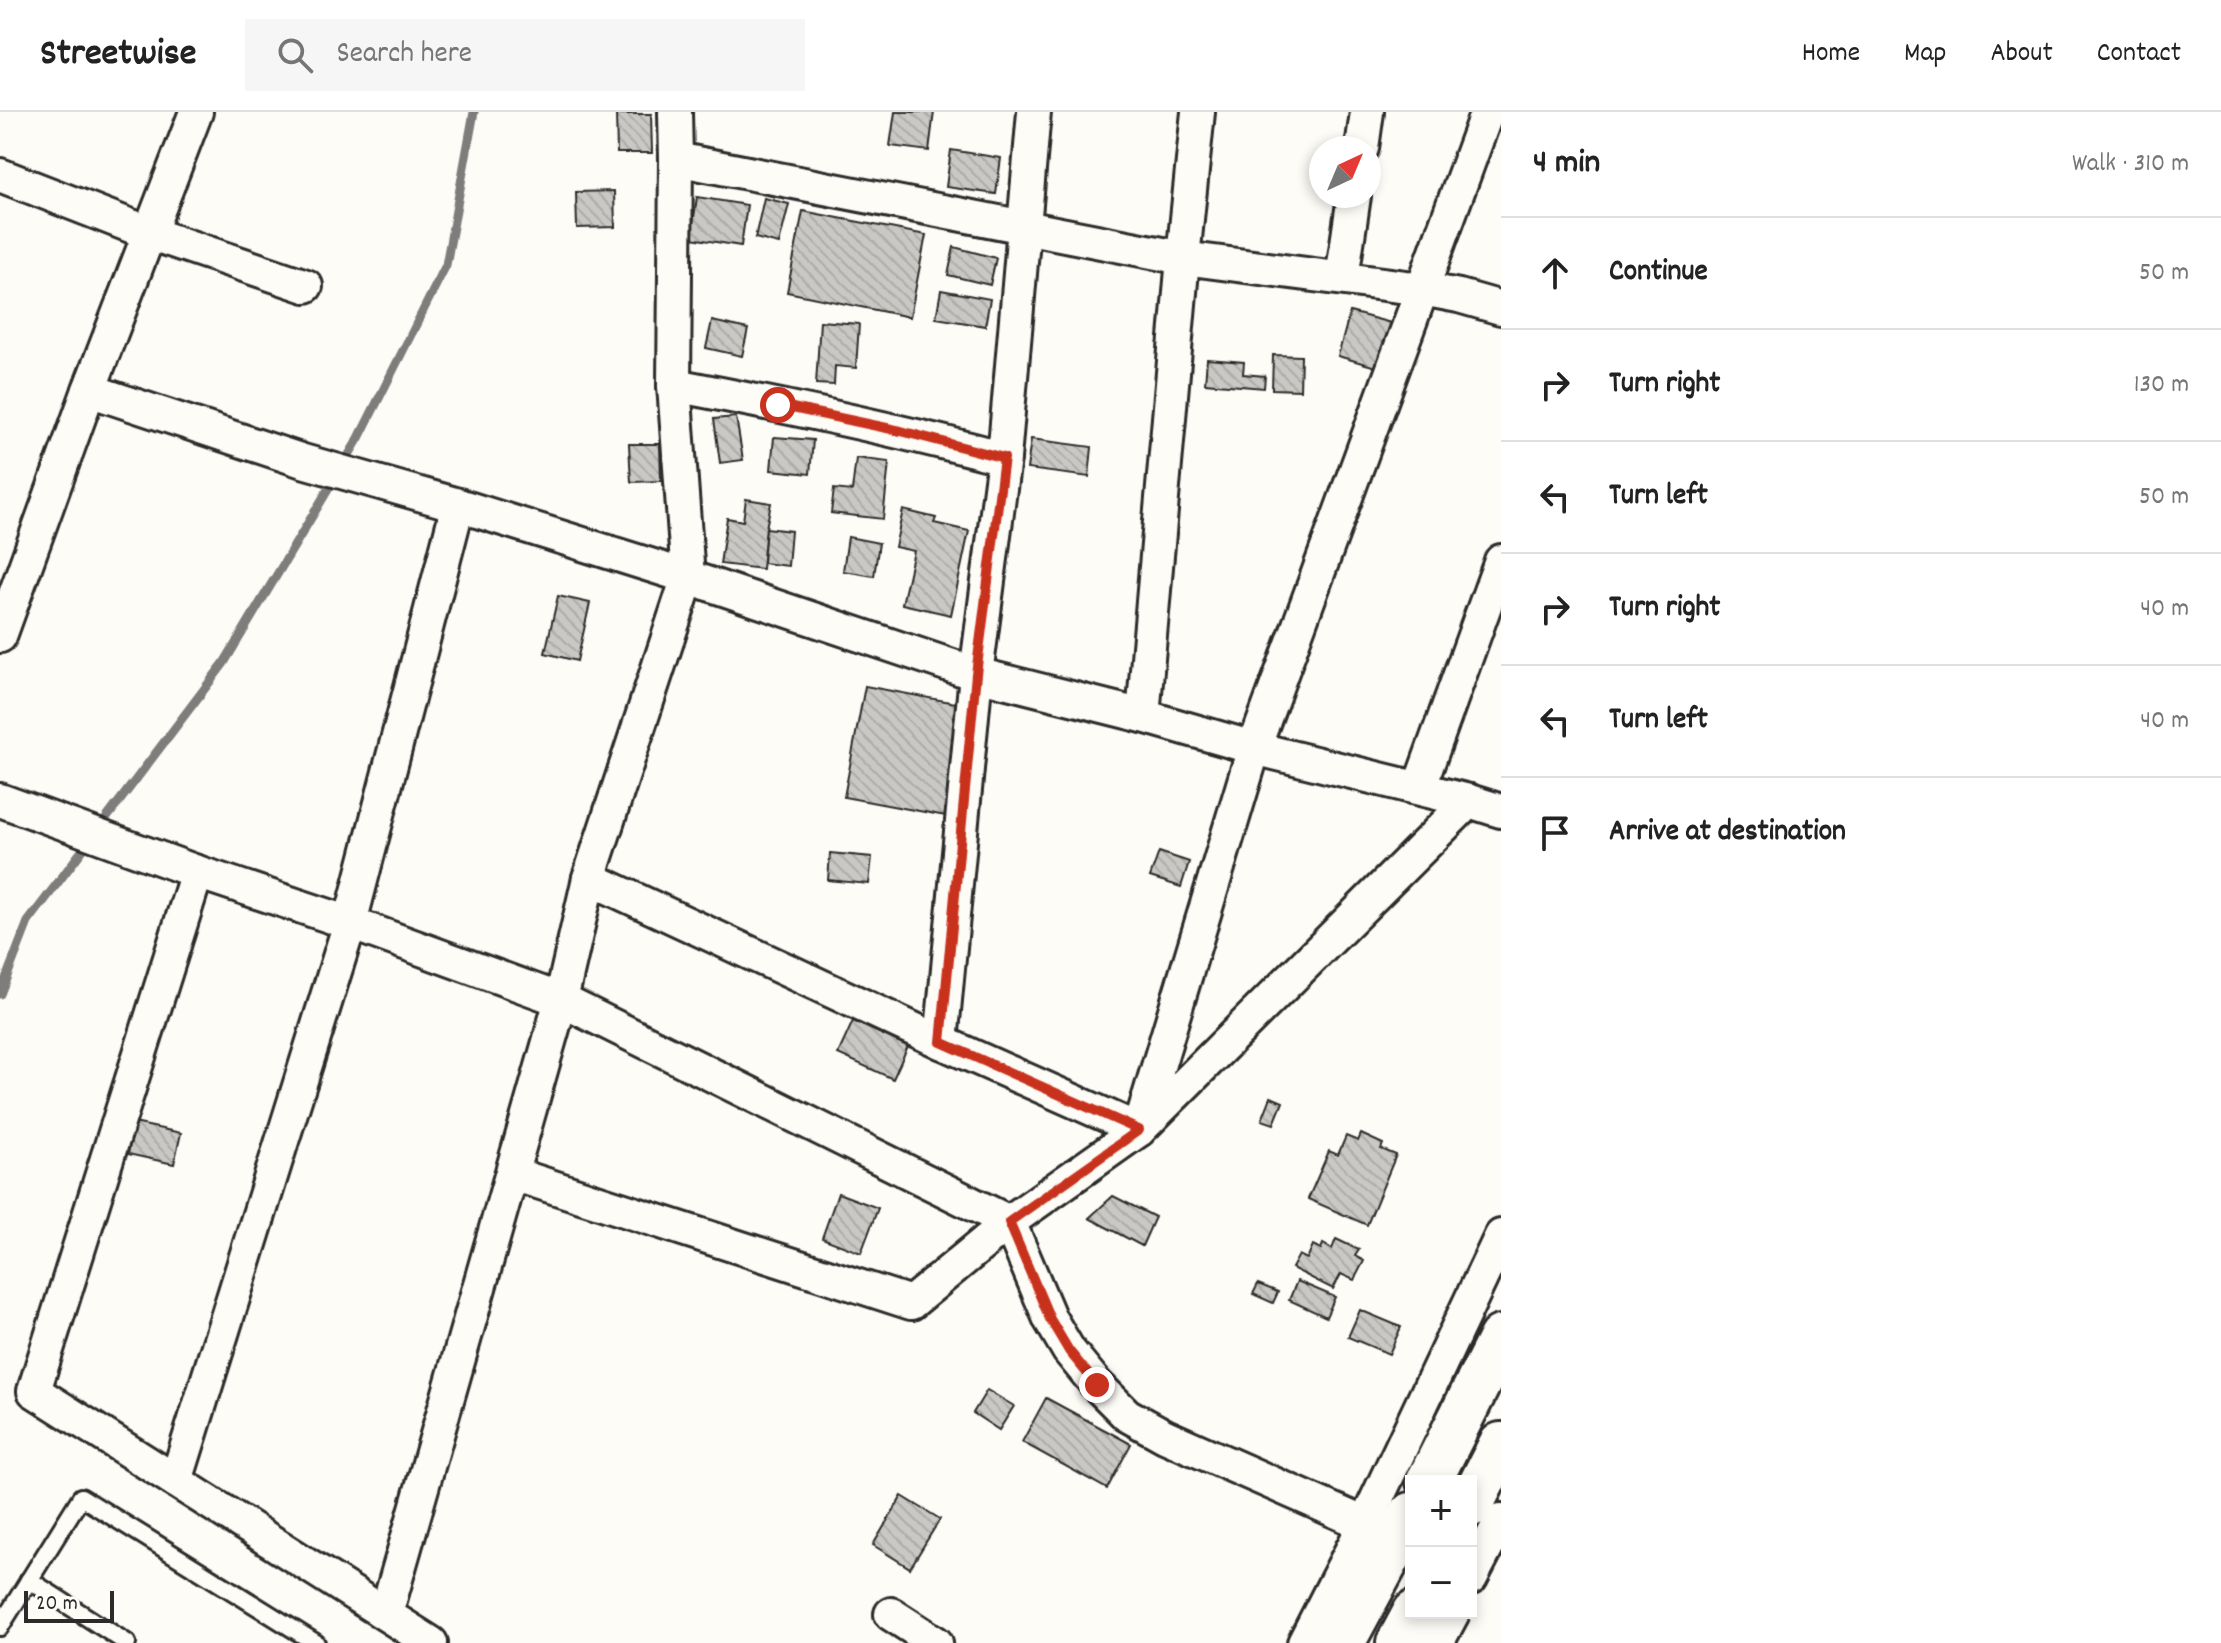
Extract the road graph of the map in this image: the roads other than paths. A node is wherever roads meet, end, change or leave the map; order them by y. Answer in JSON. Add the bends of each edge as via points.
{"nodes":[{"id":1,"x":196,"y":112,"type":"edge"},
{"id":2,"x":675,"y":112,"type":"edge"},
{"id":3,"x":1034,"y":112,"type":"edge"},
{"id":4,"x":1198,"y":112,"type":"edge"},
{"id":5,"x":1367,"y":112,"type":"edge"},
{"id":6,"x":1487,"y":112,"type":"edge"},
{"id":7,"x":1364,"y":136,"type":"edge"},
{"id":8,"x":676,"y":159,"type":"junction"},
{"id":9,"x":0,"y":175,"type":"edge"},
{"id":10,"x":1352,"y":208,"type":"edge"},
{"id":11,"x":1023,"y":227,"type":"junction"},
{"id":12,"x":149,"y":233,"type":"junction"},
{"id":13,"x":1183,"y":258,"type":"junction"},
{"id":14,"x":1342,"y":278,"type":"junction"},
{"id":15,"x":306,"y":286,"type":"dead end"},
{"id":16,"x":1422,"y":289,"type":"junction"},
{"id":17,"x":1501,"y":308,"type":"edge"},
{"id":18,"x":674,"y":385,"type":"junction"},
{"id":19,"x":89,"y":390,"type":"junction"},
{"id":20,"x":1004,"y":458,"type":"junction"},
{"id":21,"x":458,"y":505,"type":"junction"},
{"id":22,"x":1501,"y":561,"type":"edge"},
{"id":23,"x":688,"y":577,"type":"junction"},
{"id":24,"x":0,"y":636,"type":"edge"},
{"id":25,"x":976,"y":674,"type":"junction"},
{"id":26,"x":1143,"y":716,"type":"junction"},
{"id":27,"x":1254,"y":748,"type":"junction"},
{"id":28,"x":1419,"y":788,"type":"junction"},
{"id":29,"x":0,"y":800,"type":"edge"},
{"id":30,"x":1469,"y":801,"type":"junction"},
{"id":31,"x":1501,"y":811,"type":"edge"},
{"id":32,"x":197,"y":872,"type":"junction"},
{"id":33,"x":589,"y":878,"type":"junction"},
{"id":34,"x":350,"y":923,"type":"junction"},
{"id":35,"x":561,"y":1000,"type":"junction"},
{"id":36,"x":941,"y":1042,"type":"junction"},
{"id":37,"x":1139,"y":1130,"type":"junction"},
{"id":38,"x":513,"y":1174,"type":"junction"},
{"id":39,"x":1009,"y":1222,"type":"junction"},
{"id":40,"x":1501,"y":1236,"type":"edge"},
{"id":41,"x":1501,"y":1338,"type":"edge"},
{"id":42,"x":1501,"y":1445,"type":"edge"},
{"id":43,"x":1432,"y":1475,"type":"edge"},
{"id":44,"x":176,"y":1481,"type":"junction"},
{"id":45,"x":1477,"y":1492,"type":"edge"},
{"id":46,"x":1501,"y":1520,"type":"edge"},
{"id":47,"x":1365,"y":1524,"type":"junction"},
{"id":48,"x":1405,"y":1526,"type":"edge"},
{"id":49,"x":1477,"y":1566,"type":"edge"},
{"id":50,"x":29,"y":1580,"type":"junction"},
{"id":51,"x":386,"y":1614,"type":"junction"},
{"id":52,"x":891,"y":1614,"type":"dead end"},
{"id":53,"x":1412,"y":1619,"type":"edge"},
{"id":54,"x":1450,"y":1619,"type":"edge"},
{"id":55,"x":0,"y":1627,"type":"edge"},
{"id":56,"x":127,"y":1643,"type":"edge"},
{"id":57,"x":316,"y":1643,"type":"edge"},
{"id":58,"x":431,"y":1643,"type":"edge"},
{"id":59,"x":936,"y":1643,"type":"edge"},
{"id":60,"x":1304,"y":1643,"type":"edge"},
{"id":61,"x":1342,"y":1643,"type":"edge"},
{"id":62,"x":1399,"y":1643,"type":"edge"},
{"id":63,"x":1437,"y":1643,"type":"edge"}],
"edges":[{"from":1,"to":12,"type":"street"},
{"from":2,"to":8,"type":"street"},
{"from":3,"to":11,"type":"street"},
{"from":4,"to":13,"type":"street"},
{"from":5,"to":7,"type":"street"},
{"from":6,"to":16,"type":"street"},
{"from":8,"to":11,"type":"street"},
{"from":8,"to":18,"type":"street"},
{"from":9,"to":12,"type":"street"},
{"from":10,"to":14,"type":"street"},
{"from":11,"to":13,"type":"street"},
{"from":11,"to":20,"type":"street"},
{"from":12,"to":15,"type":"street"},
{"from":12,"to":19,"type":"street"},
{"from":13,"to":14,"type":"street"},
{"from":13,"to":26,"type":"street"},
{"from":14,"to":16,"type":"street"},
{"from":16,"to":17,"type":"street"},
{"from":16,"to":27,"type":"street"},
{"from":18,"to":20,"type":"street"},
{"from":18,"to":23,"type":"street"},
{"from":19,"to":21,"type":"street","via":[[303,461]]},
{"from":19,"to":24,"type":"street"},
{"from":20,"to":25,"type":"street"},
{"from":21,"to":23,"type":"street"},
{"from":21,"to":34,"type":"street"},
{"from":22,"to":28,"type":"street"},
{"from":23,"to":25,"type":"street"},
{"from":23,"to":33,"type":"street"},
{"from":25,"to":26,"type":"street"},
{"from":25,"to":36,"type":"street"},
{"from":26,"to":27,"type":"street"},
{"from":27,"to":28,"type":"street"},
{"from":27,"to":37,"type":"street"},
{"from":28,"to":30,"type":"street"},
{"from":29,"to":32,"type":"street"},
{"from":30,"to":31,"type":"street"},
{"from":30,"to":37,"type":"street"},
{"from":32,"to":34,"type":"street"},
{"from":32,"to":44,"type":"street","via":[[34,1391]]},
{"from":33,"to":35,"type":"street"},
{"from":33,"to":36,"type":"street"},
{"from":34,"to":35,"type":"street"},
{"from":34,"to":44,"type":"street"},
{"from":35,"to":38,"type":"street"},
{"from":35,"to":39,"type":"street"},
{"from":36,"to":37,"type":"street"},
{"from":37,"to":39,"type":"street"},
{"from":38,"to":39,"type":"street","via":[[911,1303]]},
{"from":38,"to":51,"type":"street"},
{"from":39,"to":47,"type":"street","via":[[1069,1351],[1127,1415]]},
{"from":40,"to":47,"type":"street"},
{"from":41,"to":43,"type":"highway"},
{"from":42,"to":45,"type":"highway"},
{"from":44,"to":51,"type":"street"},
{"from":46,"to":49,"type":"street"},
{"from":47,"to":60,"type":"street"},
{"from":48,"to":61,"type":"highway"},
{"from":50,"to":55,"type":"lane"},
{"from":50,"to":56,"type":"lane"},
{"from":50,"to":57,"type":"lane","via":[[81,1497]]},
{"from":51,"to":58,"type":"street"},
{"from":52,"to":59,"type":"street"},
{"from":53,"to":62,"type":"highway"},
{"from":54,"to":63,"type":"street"}]}
